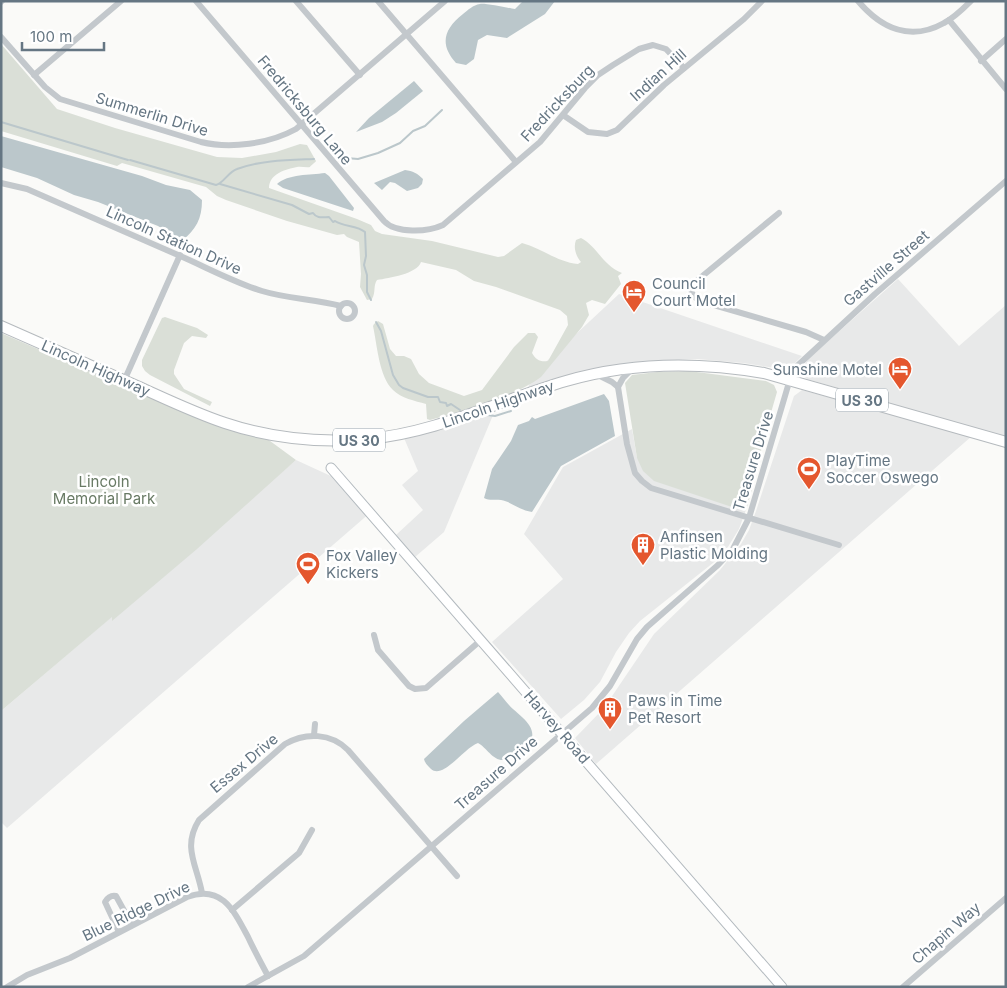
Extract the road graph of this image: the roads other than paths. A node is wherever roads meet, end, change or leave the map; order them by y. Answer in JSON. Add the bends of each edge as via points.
{"nodes":[{"id":1,"x":121,"y":1,"type":"edge"},
{"id":2,"x":196,"y":1,"type":"edge"},
{"id":3,"x":296,"y":1,"type":"edge"},
{"id":4,"x":378,"y":1,"type":"edge"},
{"id":5,"x":445,"y":1,"type":"edge"},
{"id":6,"x":762,"y":1,"type":"edge"},
{"id":7,"x":858,"y":1,"type":"edge"},
{"id":8,"x":971,"y":1,"type":"edge"},
{"id":9,"x":948,"y":20,"type":"junction"},
{"id":10,"x":406,"y":35,"type":"junction"},
{"id":11,"x":1,"y":37,"type":"edge"},
{"id":12,"x":1006,"y":39,"type":"edge"},
{"id":13,"x":981,"y":60,"type":"junction"},
{"id":14,"x":684,"y":68,"type":"junction"},
{"id":15,"x":360,"y":75,"type":"junction"},
{"id":16,"x":34,"y":76,"type":"junction"},
{"id":17,"x":1006,"y":89,"type":"edge"},
{"id":18,"x":563,"y":115,"type":"junction"},
{"id":19,"x":301,"y":125,"type":"junction"},
{"id":20,"x":516,"y":162,"type":"junction"},
{"id":21,"x":1006,"y":181,"type":"edge"},
{"id":22,"x":1,"y":183,"type":"edge"},
{"id":23,"x":779,"y":213,"type":"dead end"},
{"id":24,"x":400,"y":230,"type":"joint"},
{"id":25,"x":180,"y":256,"type":"junction"},
{"id":26,"x":341,"y":306,"type":"dead end"},
{"id":27,"x":1,"y":326,"type":"edge"},
{"id":28,"x":824,"y":340,"type":"junction"},
{"id":29,"x":634,"y":368,"type":"junction"},
{"id":30,"x":595,"y":374,"type":"junction"},
{"id":31,"x":790,"y":379,"type":"junction"},
{"id":32,"x":124,"y":381,"type":"junction"},
{"id":33,"x":618,"y":387,"type":"junction"},
{"id":34,"x":1006,"y":442,"type":"edge"},
{"id":35,"x":331,"y":468,"type":"dead end"},
{"id":36,"x":749,"y":518,"type":"junction"},
{"id":37,"x":839,"y":545,"type":"dead end"},
{"id":38,"x":374,"y":635,"type":"dead end"},
{"id":39,"x":481,"y":640,"type":"junction"},
{"id":40,"x":315,"y":724,"type":"dead end"},
{"id":41,"x":562,"y":733,"type":"junction"},
{"id":42,"x":314,"y":736,"type":"junction"},
{"id":43,"x":312,"y":830,"type":"dead end"},
{"id":44,"x":432,"y":845,"type":"junction"},
{"id":45,"x":457,"y":876,"type":"dead end"},
{"id":46,"x":202,"y":893,"type":"junction"},
{"id":47,"x":1006,"y":898,"type":"edge"},
{"id":48,"x":232,"y":910,"type":"junction"},
{"id":49,"x":132,"y":925,"type":"junction"},
{"id":50,"x":119,"y":932,"type":"junction"},
{"id":51,"x":268,"y":976,"type":"junction"},
{"id":52,"x":7,"y":987,"type":"edge"},
{"id":53,"x":248,"y":987,"type":"edge"},
{"id":54,"x":782,"y":987,"type":"edge"},
{"id":55,"x":903,"y":987,"type":"edge"}],
"edges":[{"from":1,"to":16,"type":"street"},
{"from":2,"to":19,"type":"street","name":"Fredricksburg Lane"},
{"from":3,"to":15,"type":"street"},
{"from":4,"to":10,"type":"street"},
{"from":5,"to":10,"type":"street","name":"Summerlin Drive"},
{"from":6,"to":14,"type":"street","name":"Indian Hill"},
{"from":7,"to":9,"type":"street","via":[[878,21],[899,30],[922,31]]},
{"from":8,"to":9,"type":"street"},
{"from":9,"to":13,"type":"street"},
{"from":10,"to":15,"type":"street","name":"Summerlin Drive"},
{"from":10,"to":20,"type":"street"},
{"from":11,"to":16,"type":"street","name":"Summerlin Drive"},
{"from":12,"to":13,"type":"street"},
{"from":13,"to":17,"type":"street"},
{"from":14,"to":18,"type":"street","name":"Indian Hill","via":[[612,132],[588,132]]},
{"from":14,"to":18,"type":"street","name":"Fredricksburg","via":[[662,47],[645,47],[592,80]]},
{"from":15,"to":19,"type":"street","name":"Summerlin Drive"},
{"from":16,"to":19,"type":"street","name":"Summerlin Drive","via":[[60,99],[217,146],[274,138]]},
{"from":18,"to":20,"type":"street","name":"Fredricksburg","via":[[540,142]]},
{"from":19,"to":24,"type":"street","name":"Fredricksburg Lane","via":[[388,226]]},
{"from":20,"to":24,"type":"street","name":"Fredricksburg","via":[[443,225]]},
{"from":21,"to":28,"type":"street","name":"Gastville Street"},
{"from":22,"to":25,"type":"street","name":"Lincoln Station Drive","via":[[27,190]]},
{"from":23,"to":28,"type":"street","via":[[694,283],[692,295],[700,301]]},
{"from":25,"to":26,"type":"street","name":"Lincoln Station Drive","via":[[262,291]]},
{"from":25,"to":32,"type":"street"},
{"from":27,"to":32,"type":"main road","name":"Lincoln Highway","number":"US 30"},
{"from":28,"to":31,"type":"street","name":"Gastville Street","via":[[800,363]]},
{"from":29,"to":30,"type":"main road","name":"Lincoln Highway","number":"US 30"},
{"from":29,"to":31,"type":"main road","name":"Lincoln Highway","number":"US 30","via":[[706,366]]},
{"from":29,"to":33,"type":"street"},
{"from":30,"to":32,"type":"main road","name":"Lincoln Highway","number":"US 30","via":[[548,386],[431,427],[384,437],[329,441],[271,434],[226,424]]},
{"from":30,"to":33,"type":"street"},
{"from":31,"to":34,"type":"main road","name":"Lincoln Highway","number":"US 30"},
{"from":31,"to":36,"type":"street","name":"Treasure Drive"},
{"from":33,"to":36,"type":"street","via":[[632,466],[642,481],[651,488]]},
{"from":35,"to":39,"type":"street","name":"Harvey Road"},
{"from":36,"to":37,"type":"street"},
{"from":36,"to":41,"type":"street","name":"Treasure Drive","via":[[733,549],[718,566],[647,627],[602,697]]},
{"from":38,"to":39,"type":"street","via":[[378,650],[409,686],[421,690]]},
{"from":39,"to":41,"type":"street","name":"Harvey Road"},
{"from":40,"to":42,"type":"street"},
{"from":41,"to":44,"type":"street","name":"Treasure Drive"},
{"from":41,"to":54,"type":"street","name":"Harvey Road"},
{"from":42,"to":44,"type":"street","name":"Essex Drive","via":[[334,740],[346,747]]},
{"from":42,"to":46,"type":"street","name":"Essex Drive","via":[[285,744],[199,820],[191,836],[190,850]]},
{"from":43,"to":48,"type":"street","via":[[299,853]]},
{"from":44,"to":45,"type":"street","name":"Essex Drive"},
{"from":44,"to":51,"type":"street","name":"Treasure Drive","via":[[304,956]]},
{"from":46,"to":48,"type":"street","name":"Blue Ridge Drive","via":[[221,899]]},
{"from":46,"to":49,"type":"street","name":"Blue Ridge Drive","via":[[187,897]]},
{"from":47,"to":55,"type":"street","name":"Chapin Way"},
{"from":48,"to":51,"type":"street","name":"Blue Ridge Drive"},
{"from":49,"to":50,"type":"street","name":"Blue Ridge Drive"},
{"from":49,"to":50,"type":"street","via":[[116,896],[108,897],[106,907]]},
{"from":50,"to":52,"type":"street","name":"Blue Ridge Drive"},
{"from":51,"to":53,"type":"street","name":"Treasure Drive"}]}
